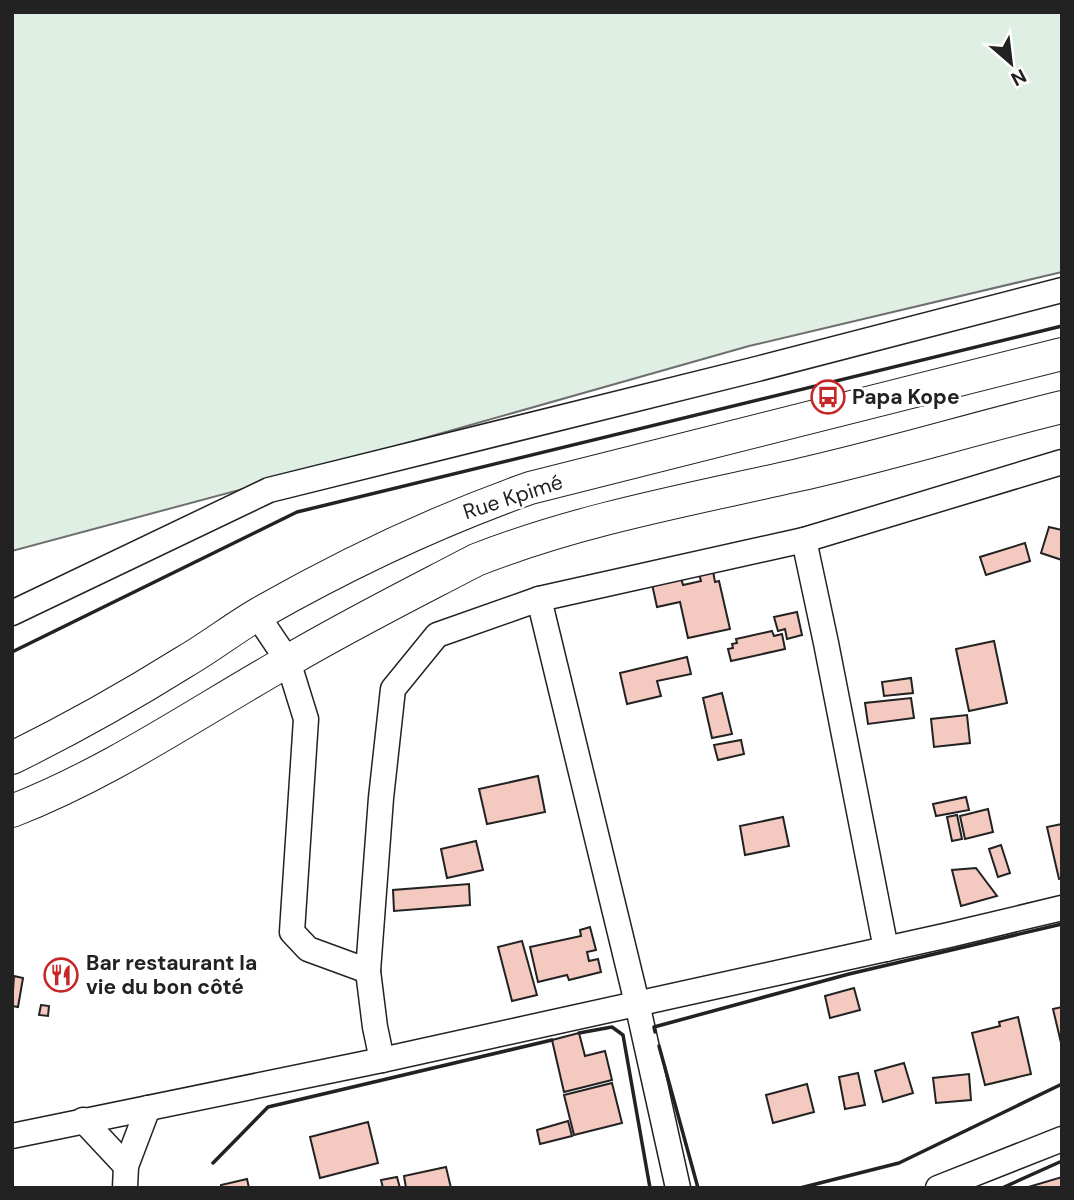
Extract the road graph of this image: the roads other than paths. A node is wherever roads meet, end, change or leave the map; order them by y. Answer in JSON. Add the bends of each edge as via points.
{"nodes":[{"id":1,"x":1062,"y":290,"type":"edge"},
{"id":2,"x":1062,"y":354,"type":"edge"},
{"id":3,"x":1062,"y":407,"type":"edge"},
{"id":4,"x":1062,"y":462,"type":"edge"},
{"id":5,"x":804,"y":540,"type":"junction"},
{"id":6,"x":538,"y":599,"type":"junction"},
{"id":7,"x":12,"y":613,"type":"edge"},
{"id":8,"x":257,"y":614,"type":"junction"},
{"id":9,"x":288,"y":661,"type":"junction"},
{"id":10,"x":12,"y":758,"type":"edge"},
{"id":11,"x":12,"y":811,"type":"edge"},
{"id":12,"x":1062,"y":908,"type":"edge"},
{"id":13,"x":886,"y":949,"type":"junction"},
{"id":14,"x":368,"y":971,"type":"junction"},
{"id":15,"x":637,"y":1003,"type":"junction"},
{"id":16,"x":382,"y":1060,"type":"junction"},
{"id":17,"x":148,"y":1108,"type":"junction"},
{"id":18,"x":83,"y":1120,"type":"junction"},
{"id":19,"x":12,"y":1136,"type":"edge"},
{"id":20,"x":1062,"y":1139,"type":"edge"},
{"id":21,"x":125,"y":1177,"type":"edge"},
{"id":22,"x":678,"y":1188,"type":"edge"},
{"id":23,"x":938,"y":1188,"type":"edge"}],
"edges":[{"from":1,"to":7,"type":"street","via":[[269,490]]},
{"from":2,"to":8,"type":"main road","name":"Rue Kpimé","via":[[530,488],[467,510]]},
{"from":3,"to":9,"type":"main road","via":[[798,475],[646,508],[502,550]]},
{"from":4,"to":5,"type":"street"},
{"from":5,"to":6,"type":"street"},
{"from":5,"to":13,"type":"street"},
{"from":6,"to":14,"type":"street","via":[[437,635],[393,690]]},
{"from":6,"to":15,"type":"street"},
{"from":8,"to":9,"type":"street"},
{"from":8,"to":10,"type":"main road","name":"Rue Kpimé","via":[[114,704]]},
{"from":9,"to":11,"type":"main road","via":[[158,741]]},
{"from":9,"to":14,"type":"street","via":[[306,719],[292,932],[307,949]]},
{"from":12,"to":13,"type":"street"},
{"from":13,"to":15,"type":"street"},
{"from":14,"to":16,"type":"street"},
{"from":15,"to":16,"type":"street"},
{"from":15,"to":22,"type":"street"},
{"from":16,"to":17,"type":"street"},
{"from":17,"to":18,"type":"street"},
{"from":17,"to":21,"type":"street"},
{"from":18,"to":19,"type":"street"},
{"from":18,"to":21,"type":"street"},
{"from":20,"to":23,"type":"street"}]}
